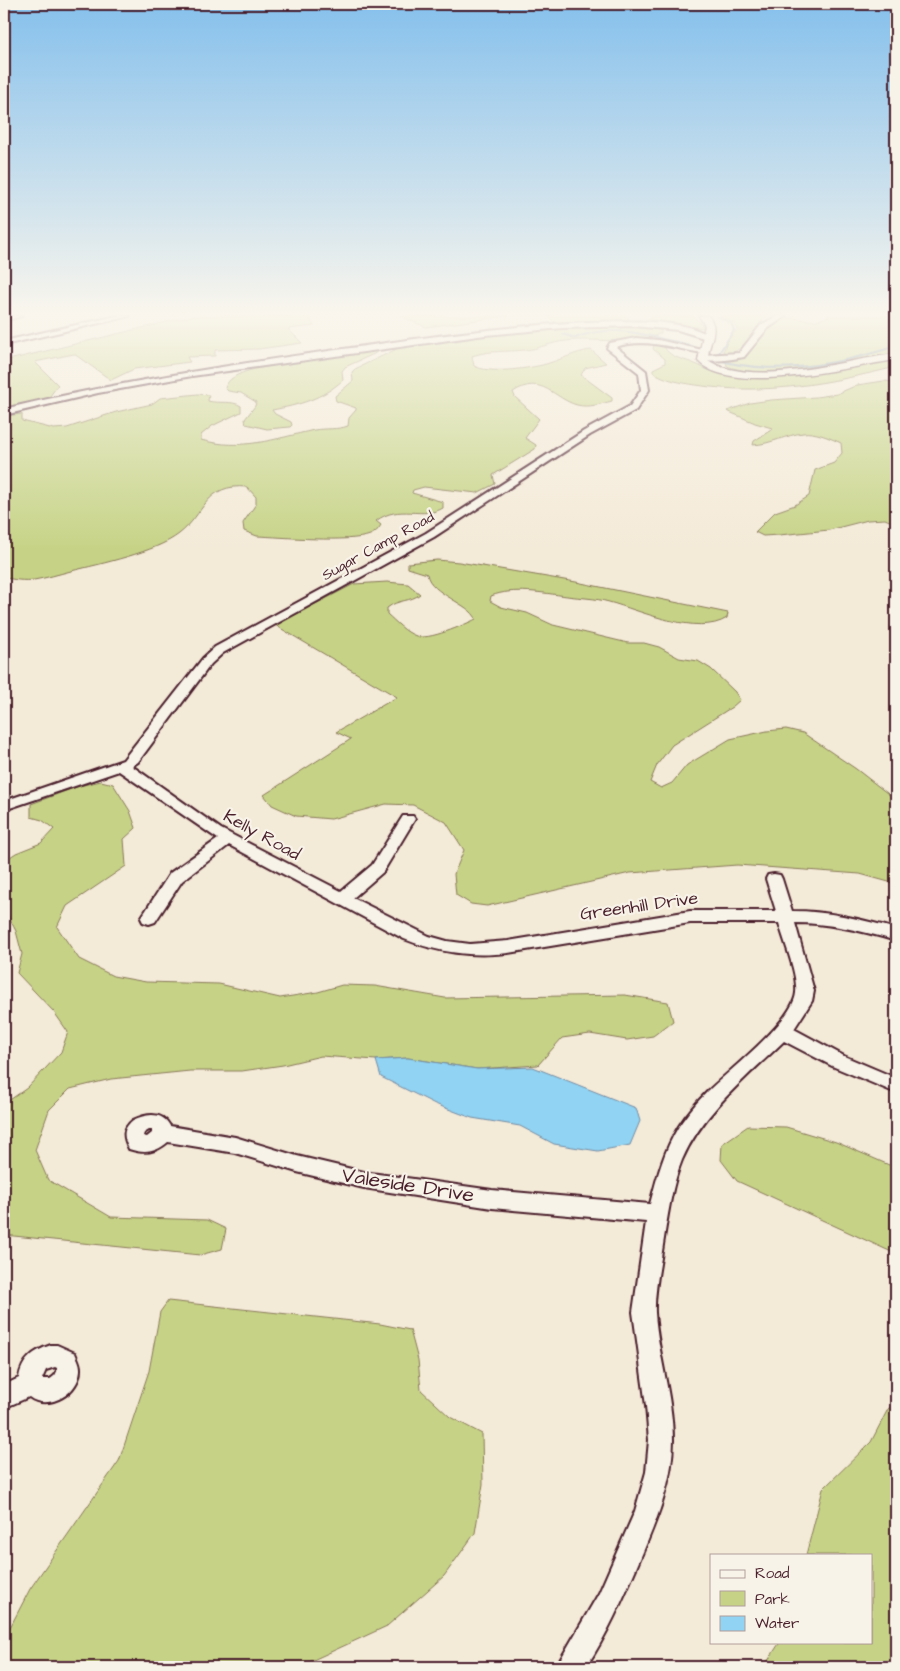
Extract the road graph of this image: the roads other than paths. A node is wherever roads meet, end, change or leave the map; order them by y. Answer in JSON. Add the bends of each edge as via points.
{"nodes":[{"id":1,"x":79,"y":394,"type":"edge"},
{"id":2,"x":644,"y":394,"type":"edge"},
{"id":3,"x":4,"y":412,"type":"edge"},
{"id":4,"x":122,"y":766,"type":"junction"},
{"id":5,"x":4,"y":806,"type":"edge"},
{"id":6,"x":408,"y":819,"type":"dead end"},
{"id":7,"x":228,"y":839,"type":"junction"},
{"id":8,"x":774,"y":879,"type":"dead end"},
{"id":9,"x":343,"y":898,"type":"junction"},
{"id":10,"x":785,"y":917,"type":"junction"},
{"id":11,"x":149,"y":918,"type":"dead end"},
{"id":12,"x":392,"y":925,"type":"joint"},
{"id":13,"x":896,"y":935,"type":"edge"},
{"id":14,"x":783,"y":1031,"type":"junction"},
{"id":15,"x":896,"y":1086,"type":"edge"},
{"id":16,"x":162,"y":1133,"type":"dead end"},
{"id":17,"x":658,"y":1214,"type":"junction"},
{"id":18,"x":31,"y":1384,"type":"dead end"},
{"id":19,"x":4,"y":1398,"type":"edge"},
{"id":20,"x":570,"y":1667,"type":"edge"}],
"edges":[{"from":1,"to":3,"type":"street"},
{"from":2,"to":4,"type":"street","name":"Sugar Camp Road","via":[[634,408],[582,436],[430,535],[219,650],[207,661],[133,759]]},
{"from":4,"to":5,"type":"street","name":"Sugar Camp Road"},
{"from":4,"to":7,"type":"street","name":"Kelly Road"},
{"from":6,"to":9,"type":"street","via":[[378,868]]},
{"from":7,"to":9,"type":"street","name":"Kelly Road"},
{"from":7,"to":11,"type":"street","via":[[176,877]]},
{"from":8,"to":10,"type":"street"},
{"from":9,"to":12,"type":"street","name":"Kelly Road"},
{"from":10,"to":12,"type":"street","name":"Greenhill Drive","via":[[678,918],[473,950],[432,944]]},
{"from":10,"to":13,"type":"street","name":"Greenhill Drive","via":[[839,920]]},
{"from":10,"to":14,"type":"street","via":[[804,991],[800,1009]]},
{"from":14,"to":15,"type":"street","via":[[842,1064]]},
{"from":14,"to":17,"type":"street","via":[[713,1098],[686,1132],[671,1162]]},
{"from":16,"to":17,"type":"street","name":"Valeside Drive","via":[[235,1145],[364,1180],[492,1199]]},
{"from":17,"to":20,"type":"street","via":[[644,1312],[661,1440],[658,1472],[647,1512],[608,1602]]},
{"from":18,"to":19,"type":"street"}]}
